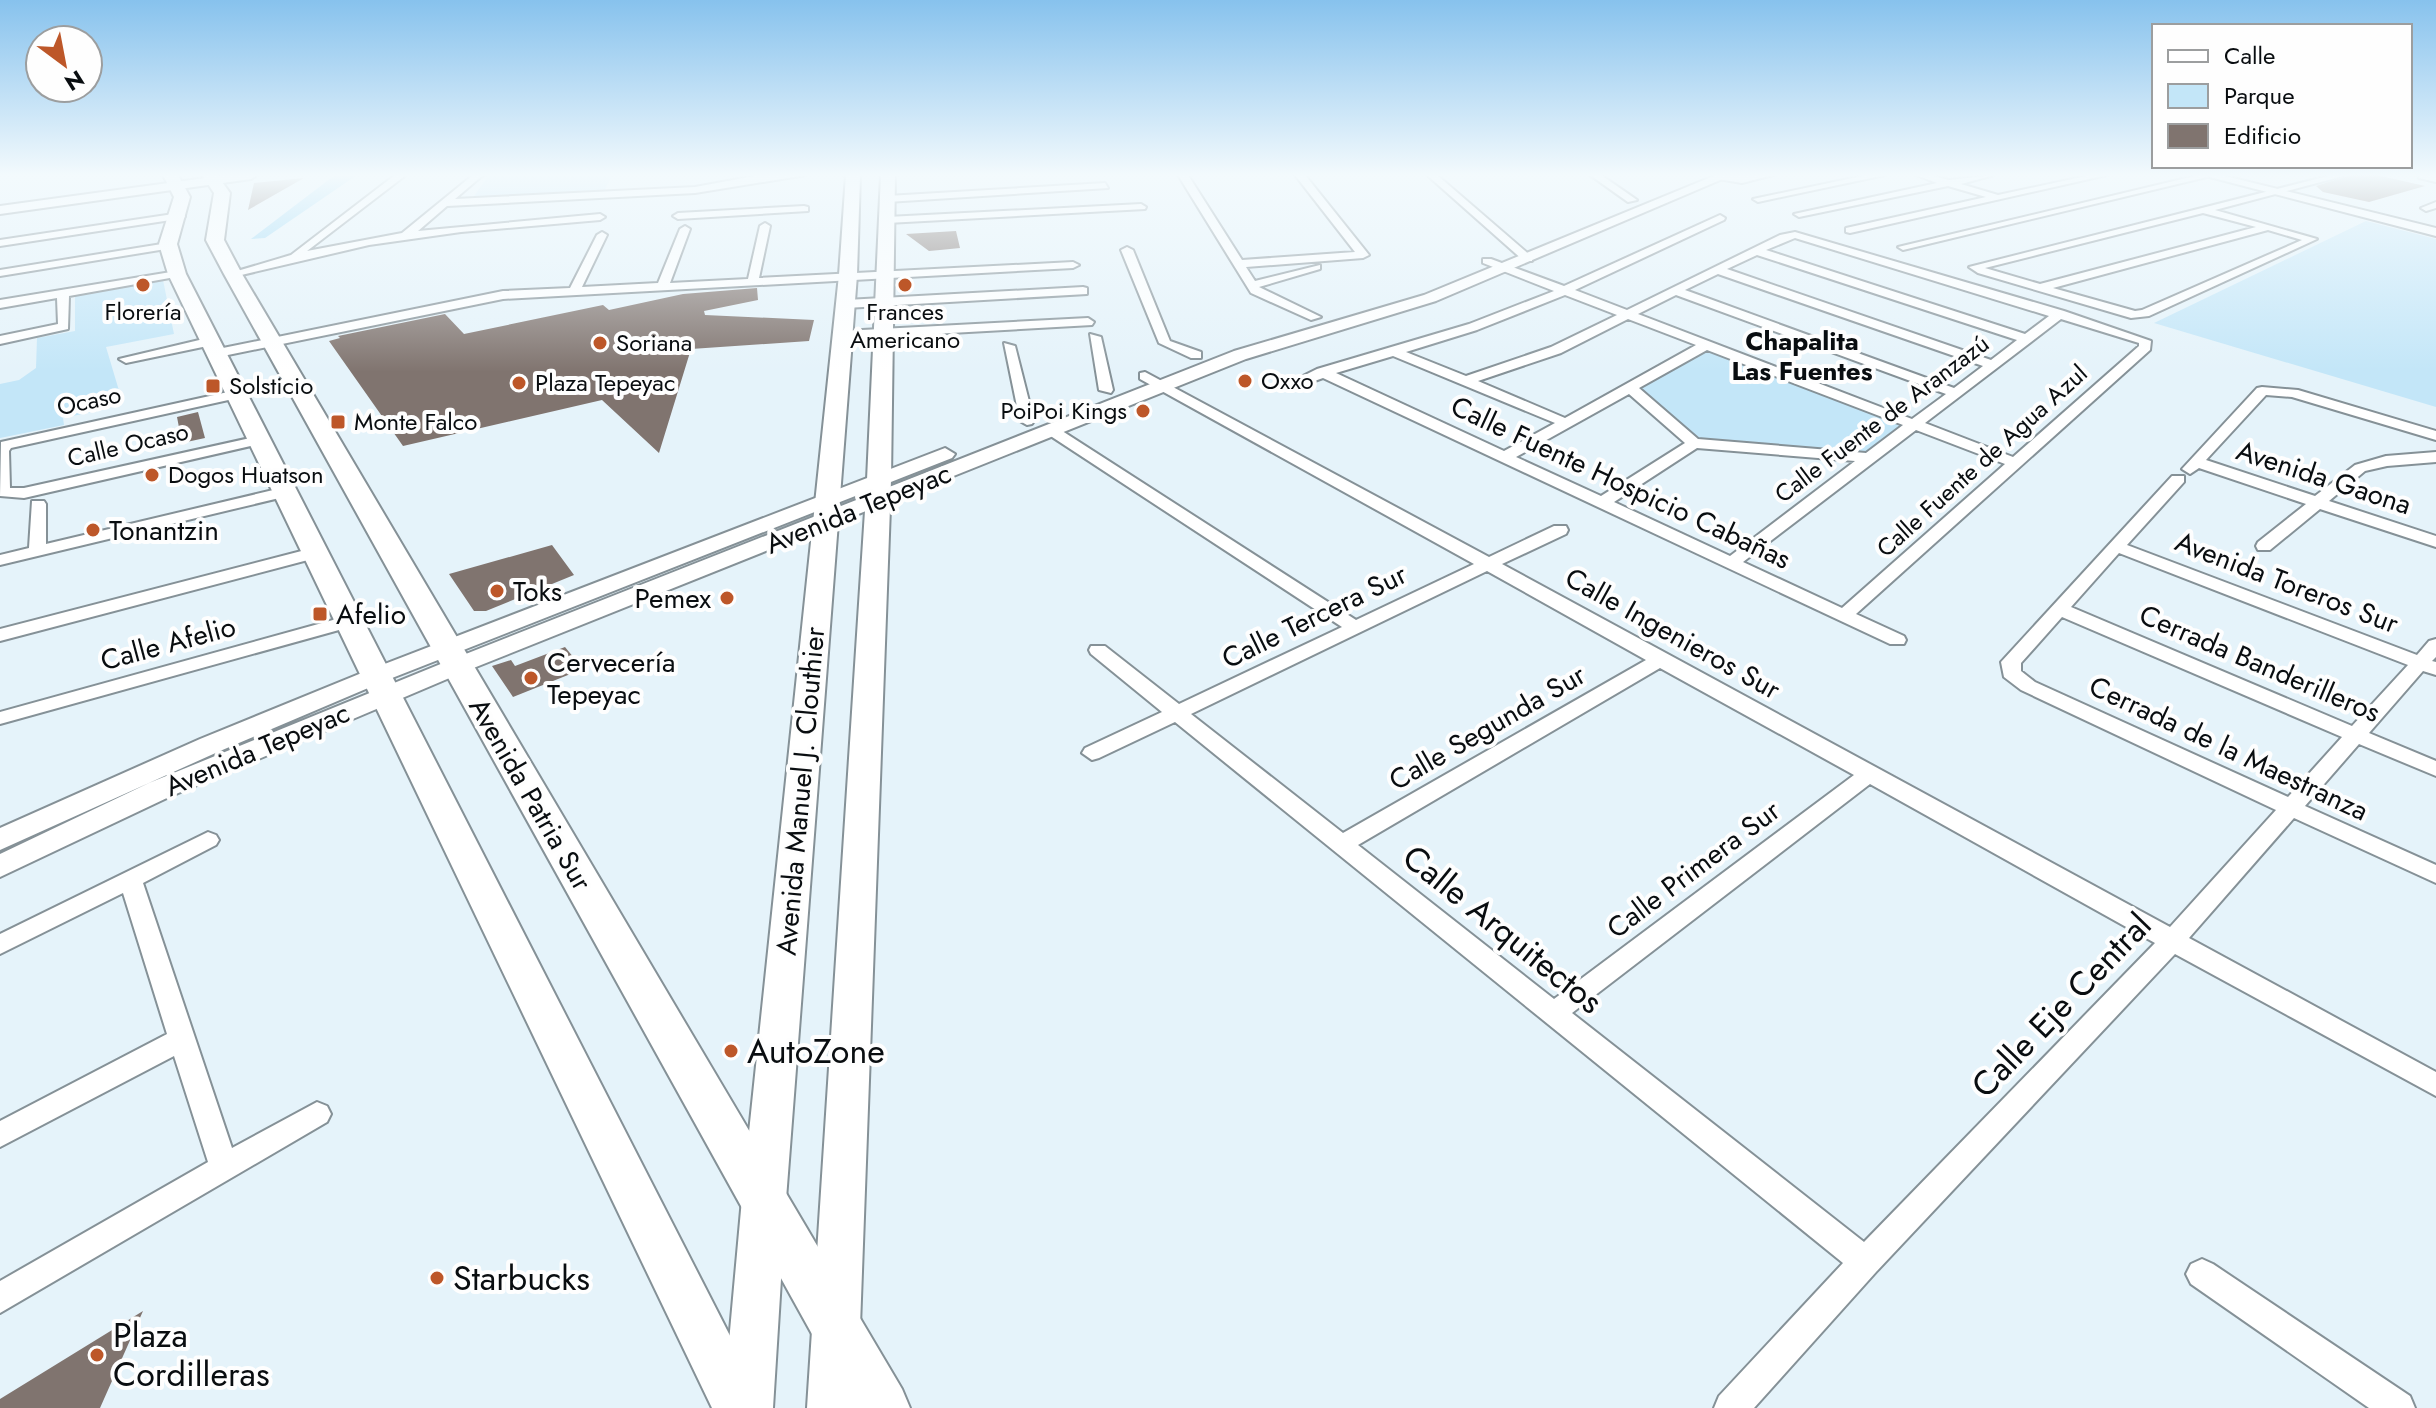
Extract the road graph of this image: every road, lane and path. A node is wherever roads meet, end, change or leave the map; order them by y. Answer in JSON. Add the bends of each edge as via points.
{"nodes":[{"id":1,"x":169,"y":241,"type":"edge"},
{"id":2,"x":215,"y":241,"type":"edge"},
{"id":3,"x":317,"y":241,"type":"edge"},
{"id":4,"x":384,"y":241,"type":"edge"},
{"id":5,"x":594,"y":241,"type":"edge"},
{"id":6,"x":675,"y":241,"type":"edge"},
{"id":7,"x":762,"y":241,"type":"edge"},
{"id":8,"x":865,"y":241,"type":"edge"},
{"id":9,"x":880,"y":241,"type":"edge"},
{"id":10,"x":1224,"y":241,"type":"edge"},
{"id":11,"x":1352,"y":241,"type":"edge"},
{"id":12,"x":1508,"y":241,"type":"edge"},
{"id":13,"x":1550,"y":241,"type":"edge"},
{"id":14,"x":1557,"y":241,"type":"edge"},
{"id":15,"x":1671,"y":241,"type":"edge"},
{"id":16,"x":1781,"y":241,"type":"edge"},
{"id":17,"x":1814,"y":241,"type":"edge"},
{"id":18,"x":1930,"y":241,"type":"edge"},
{"id":19,"x":2073,"y":241,"type":"edge"},
{"id":20,"x":2217,"y":241,"type":"edge"},
{"id":21,"x":2308,"y":241,"type":"edge"},
{"id":22,"x":168,"y":246,"type":"junction"},
{"id":23,"x":1903,"y":247,"type":"dead end"},
{"id":24,"x":1127,"y":250,"type":"dead end"},
{"id":25,"x":2182,"y":250,"type":"junction"},
{"id":26,"x":1757,"y":251,"type":"junction"},
{"id":27,"x":1523,"y":254,"type":"junction"},
{"id":28,"x":1363,"y":255,"type":"junction"},
{"id":29,"x":296,"y":257,"type":"junction"},
{"id":30,"x":1487,"y":261,"type":"junction"},
{"id":31,"x":1239,"y":264,"type":"junction"},
{"id":32,"x":1073,"y":265,"type":"dead end"},
{"id":33,"x":1505,"y":268,"type":"junction"},
{"id":34,"x":230,"y":269,"type":"junction"},
{"id":35,"x":1718,"y":270,"type":"junction"},
{"id":36,"x":0,"y":273,"type":"edge"},
{"id":37,"x":177,"y":274,"type":"junction"},
{"id":38,"x":848,"y":275,"type":"junction"},
{"id":39,"x":753,"y":280,"type":"junction"},
{"id":40,"x":663,"y":285,"type":"junction"},
{"id":41,"x":1252,"y":285,"type":"junction"},
{"id":42,"x":2038,"y":288,"type":"junction"},
{"id":43,"x":1564,"y":290,"type":"junction"},
{"id":44,"x":574,"y":291,"type":"junction"},
{"id":45,"x":1083,"y":291,"type":"dead end"},
{"id":46,"x":1676,"y":291,"type":"junction"},
{"id":47,"x":63,"y":294,"type":"junction"},
{"id":48,"x":2071,"y":298,"type":"junction"},
{"id":49,"x":0,"y":304,"type":"edge"},
{"id":50,"x":846,"y":304,"type":"junction"},
{"id":51,"x":884,"y":314,"type":"junction"},
{"id":52,"x":1630,"y":314,"type":"junction"},
{"id":53,"x":2060,"y":314,"type":"junction"},
{"id":54,"x":1315,"y":317,"type":"junction"},
{"id":55,"x":1088,"y":322,"type":"dead end"},
{"id":56,"x":1095,"y":337,"type":"dead end"},
{"id":57,"x":2027,"y":339,"type":"junction"},
{"id":58,"x":0,"y":340,"type":"edge"},
{"id":59,"x":273,"y":341,"type":"junction"},
{"id":60,"x":842,"y":344,"type":"junction"},
{"id":61,"x":1708,"y":344,"type":"junction"},
{"id":62,"x":1009,"y":346,"type":"dead end"},
{"id":63,"x":215,"y":347,"type":"junction"},
{"id":64,"x":1391,"y":350,"type":"junction"},
{"id":65,"x":1196,"y":355,"type":"junction"},
{"id":66,"x":126,"y":359,"type":"dead end"},
{"id":67,"x":1993,"y":365,"type":"junction"},
{"id":68,"x":1322,"y":372,"type":"junction"},
{"id":69,"x":1145,"y":376,"type":"junction"},
{"id":70,"x":1466,"y":381,"type":"junction"},
{"id":71,"x":1165,"y":385,"type":"junction"},
{"id":72,"x":1292,"y":385,"type":"dead end"},
{"id":73,"x":1630,"y":388,"type":"junction"},
{"id":74,"x":1106,"y":390,"type":"junction"},
{"id":75,"x":1956,"y":393,"type":"junction"},
{"id":76,"x":237,"y":394,"type":"junction"},
{"id":77,"x":1027,"y":421,"type":"junction"},
{"id":78,"x":1566,"y":423,"type":"junction"},
{"id":79,"x":1916,"y":424,"type":"junction"},
{"id":80,"x":1051,"y":430,"type":"junction"},
{"id":81,"x":2436,"y":436,"type":"edge"},
{"id":82,"x":259,"y":440,"type":"junction"},
{"id":83,"x":1694,"y":443,"type":"junction"},
{"id":84,"x":1505,"y":457,"type":"junction"},
{"id":85,"x":2436,"y":457,"type":"edge"},
{"id":86,"x":1870,"y":458,"type":"junction"},
{"id":87,"x":2015,"y":463,"type":"junction"},
{"id":88,"x":2192,"y":466,"type":"junction"},
{"id":89,"x":878,"y":491,"type":"junction"},
{"id":90,"x":286,"y":492,"type":"junction"},
{"id":91,"x":7,"y":494,"type":"joint"},
{"id":92,"x":2322,"y":498,"type":"junction"},
{"id":93,"x":1603,"y":502,"type":"junction"},
{"id":94,"x":38,"y":504,"type":"dead end"},
{"id":95,"x":826,"y":511,"type":"junction"},
{"id":96,"x":1560,"y":530,"type":"dead end"},
{"id":97,"x":2436,"y":532,"type":"edge"},
{"id":98,"x":2122,"y":542,"type":"junction"},
{"id":99,"x":2436,"y":542,"type":"edge"},
{"id":100,"x":2264,"y":546,"type":"dead end"},
{"id":101,"x":37,"y":551,"type":"junction"},
{"id":102,"x":317,"y":552,"type":"junction"},
{"id":103,"x":0,"y":560,"type":"edge"},
{"id":104,"x":1732,"y":562,"type":"junction"},
{"id":105,"x":1490,"y":563,"type":"junction"},
{"id":106,"x":2062,"y":610,"type":"junction"},
{"id":107,"x":1846,"y":614,"type":"junction"},
{"id":108,"x":351,"y":621,"type":"junction"},
{"id":109,"x":1356,"y":628,"type":"junction"},
{"id":110,"x":0,"y":635,"type":"edge"},
{"id":111,"x":1897,"y":640,"type":"dead end"},
{"id":112,"x":1098,"y":650,"type":"dead end"},
{"id":113,"x":452,"y":657,"type":"junction"},
{"id":114,"x":2431,"y":657,"type":"edge"},
{"id":115,"x":1661,"y":659,"type":"junction"},
{"id":116,"x":382,"y":685,"type":"junction"},
{"id":117,"x":1177,"y":713,"type":"junction"},
{"id":118,"x":0,"y":718,"type":"edge"},
{"id":119,"x":2357,"y":735,"type":"junction"},
{"id":120,"x":1092,"y":753,"type":"dead end"},
{"id":121,"x":2436,"y":769,"type":"edge"},
{"id":122,"x":1869,"y":774,"type":"junction"},
{"id":123,"x":2293,"y":809,"type":"junction"},
{"id":124,"x":0,"y":840,"type":"edge"},
{"id":125,"x":208,"y":840,"type":"dead end"},
{"id":126,"x":1341,"y":844,"type":"junction"},
{"id":127,"x":0,"y":866,"type":"edge"},
{"id":128,"x":2436,"y":875,"type":"edge"},
{"id":129,"x":130,"y":879,"type":"junction"},
{"id":130,"x":2173,"y":940,"type":"junction"},
{"id":131,"x":0,"y":945,"type":"edge"},
{"id":132,"x":1553,"y":1013,"type":"junction"},
{"id":133,"x":182,"y":1039,"type":"junction"},
{"id":134,"x":2436,"y":1085,"type":"edge"},
{"id":135,"x":317,"y":1114,"type":"dead end"},
{"id":136,"x":0,"y":1135,"type":"edge"},
{"id":137,"x":224,"y":1168,"type":"junction"},
{"id":138,"x":764,"y":1199,"type":"junction"},
{"id":139,"x":1865,"y":1262,"type":"junction"},
{"id":140,"x":2202,"y":1274,"type":"dead end"},
{"id":141,"x":0,"y":1298,"type":"edge"},
{"id":142,"x":838,"y":1329,"type":"junction"},
{"id":143,"x":740,"y":1408,"type":"edge"},
{"id":144,"x":748,"y":1408,"type":"edge"},
{"id":145,"x":832,"y":1408,"type":"edge"},
{"id":146,"x":883,"y":1408,"type":"edge"},
{"id":147,"x":1731,"y":1408,"type":"edge"},
{"id":148,"x":2398,"y":1408,"type":"edge"}],
"edges":[{"from":1,"to":22,"type":"main road"},
{"from":2,"to":34,"type":"main road","name":"Avenida Patria Sur"},
{"from":3,"to":29,"type":"street"},
{"from":4,"to":29,"type":"street"},
{"from":5,"to":44,"type":"street"},
{"from":6,"to":40,"type":"street"},
{"from":7,"to":39,"type":"street"},
{"from":8,"to":38,"type":"main road","name":"Avenida Manuel J. Clouthier"},
{"from":9,"to":51,"type":"main road","name":"Avenida Manuel J. Clouthier"},
{"from":10,"to":31,"type":"street"},
{"from":11,"to":28,"type":"street"},
{"from":12,"to":27,"type":"street"},
{"from":13,"to":27,"type":"street","name":"Avenida Tepeyac"},
{"from":14,"to":27,"type":"street","name":"Avenida Tepeyac"},
{"from":15,"to":43,"type":"street"},
{"from":16,"to":26,"type":"street"},
{"from":17,"to":53,"type":"street"},
{"from":18,"to":23,"type":"street"},
{"from":19,"to":42,"type":"street","via":[[1975,267]]},
{"from":20,"to":25,"type":"street"},
{"from":21,"to":48,"type":"street","via":[[2145,313]]},
{"from":22,"to":36,"type":"street"},
{"from":22,"to":37,"type":"main road"},
{"from":24,"to":65,"type":"street","via":[[1165,343]]},
{"from":25,"to":42,"type":"street"},
{"from":25,"to":48,"type":"street"},
{"from":26,"to":35,"type":"street"},
{"from":26,"to":57,"type":"street"},
{"from":27,"to":30,"type":"street","name":"Avenida Tepeyac"},
{"from":27,"to":33,"type":"street","name":"Avenida Tepeyac"},
{"from":28,"to":31,"type":"street"},
{"from":28,"to":41,"type":"street"},
{"from":29,"to":34,"type":"street"},
{"from":30,"to":33,"type":"street"},
{"from":30,"to":54,"type":"street","name":"Avenida Tepeyac"},
{"from":31,"to":41,"type":"street"},
{"from":32,"to":51,"type":"street"},
{"from":33,"to":43,"type":"street"},
{"from":33,"to":71,"type":"street","name":"Avenida Tepeyac"},
{"from":34,"to":59,"type":"main road","name":"Avenida Patria Sur"},
{"from":35,"to":46,"type":"street"},
{"from":35,"to":67,"type":"street"},
{"from":37,"to":47,"type":"street"},
{"from":37,"to":63,"type":"main road"},
{"from":38,"to":39,"type":"street"},
{"from":38,"to":50,"type":"main road","name":"Avenida Manuel J. Clouthier"},
{"from":38,"to":51,"type":"street"},
{"from":39,"to":40,"type":"street"},
{"from":40,"to":44,"type":"street"},
{"from":41,"to":54,"type":"street"},
{"from":42,"to":48,"type":"street"},
{"from":43,"to":52,"type":"street"},
{"from":43,"to":64,"type":"street","via":[[1469,328]]},
{"from":44,"to":59,"type":"street","via":[[503,295]]},
{"from":45,"to":51,"type":"street"},
{"from":46,"to":52,"type":"street"},
{"from":46,"to":75,"type":"street"},
{"from":47,"to":49,"type":"street"},
{"from":47,"to":58,"type":"street","via":[[66,323]]},
{"from":50,"to":51,"type":"street"},
{"from":50,"to":60,"type":"main road","name":"Avenida Manuel J. Clouthier"},
{"from":51,"to":55,"type":"street"},
{"from":51,"to":60,"type":"main road"},
{"from":51,"to":89,"type":"main road","name":"Avenida Manuel J. Clouthier"},
{"from":52,"to":61,"type":"street"},
{"from":52,"to":70,"type":"street","via":[[1556,350]]},
{"from":53,"to":57,"type":"street","name":"Calle Fuente de Aranzazú"},
{"from":53,"to":87,"type":"street","name":"Calle Fuente de Agua Azul","via":[[2145,341],[2145,347]]},
{"from":54,"to":65,"type":"street","name":"Avenida Tepeyac"},
{"from":56,"to":74,"type":"street"},
{"from":57,"to":67,"type":"street","name":"Calle Fuente de Aranzazú"},
{"from":59,"to":63,"type":"street"},
{"from":59,"to":113,"type":"main road","name":"Avenida Patria Sur"},
{"from":60,"to":95,"type":"main road","name":"Avenida Manuel J. Clouthier"},
{"from":61,"to":73,"type":"street"},
{"from":61,"to":79,"type":"street"},
{"from":62,"to":77,"type":"street"},
{"from":63,"to":66,"type":"street"},
{"from":63,"to":76,"type":"main road"},
{"from":64,"to":68,"type":"street"},
{"from":64,"to":70,"type":"street"},
{"from":65,"to":69,"type":"street","name":"Avenida Tepeyac"},
{"from":67,"to":75,"type":"street","name":"Calle Fuente de Aranzazú"},
{"from":68,"to":72,"type":"street"},
{"from":68,"to":84,"type":"street","name":"Calle Fuente Hospicio Cabañas"},
{"from":69,"to":71,"type":"street","name":"Calle Ingenieros Sur"},
{"from":69,"to":74,"type":"street","name":"Avenida Tepeyac"},
{"from":70,"to":78,"type":"street"},
{"from":71,"to":80,"type":"street","name":"Avenida Tepeyac"},
{"from":71,"to":105,"type":"street","name":"Calle Ingenieros Sur"},
{"from":73,"to":78,"type":"street"},
{"from":73,"to":83,"type":"street"},
{"from":74,"to":77,"type":"street","name":"Avenida Tepeyac"},
{"from":75,"to":79,"type":"street","name":"Calle Fuente de Aranzazú"},
{"from":76,"to":82,"type":"main road"},
{"from":76,"to":91,"type":"street","name":"Ocaso","via":[[6,445],[1,463],[2,490]]},
{"from":77,"to":89,"type":"street","name":"Avenida Tepeyac"},
{"from":78,"to":84,"type":"street"},
{"from":79,"to":86,"type":"street","name":"Calle Fuente de Aranzazú"},
{"from":79,"to":87,"type":"street"},
{"from":80,"to":89,"type":"street","name":"Avenida Tepeyac"},
{"from":80,"to":109,"type":"street"},
{"from":81,"to":88,"type":"street","via":[[2293,393],[2262,391]]},
{"from":82,"to":90,"type":"main road"},
{"from":82,"to":91,"type":"street","name":"Calle Ocaso"},
{"from":83,"to":86,"type":"street"},
{"from":83,"to":93,"type":"street"},
{"from":84,"to":93,"type":"street","name":"Calle Fuente Hospicio Cabañas"},
{"from":85,"to":92,"type":"street","via":[[2360,468]]},
{"from":86,"to":104,"type":"street","name":"Calle Fuente de Aranzazú"},
{"from":87,"to":107,"type":"street","name":"Calle Fuente de Agua Azul"},
{"from":88,"to":92,"type":"street","name":"Avenida Gaona"},
{"from":88,"to":98,"type":"street"},
{"from":89,"to":95,"type":"street","name":"Avenida Tepeyac"},
{"from":89,"to":142,"type":"main road","name":"Avenida Manuel J. Clouthier"},
{"from":90,"to":101,"type":"street"},
{"from":90,"to":102,"type":"main road"},
{"from":92,"to":97,"type":"street","name":"Avenida Gaona"},
{"from":92,"to":99,"type":"street","name":"Avenida Gaona"},
{"from":92,"to":100,"type":"street"},
{"from":93,"to":104,"type":"street","name":"Calle Fuente Hospicio Cabañas"},
{"from":94,"to":101,"type":"street"},
{"from":95,"to":113,"type":"street","name":"Avenida Tepeyac"},
{"from":95,"to":138,"type":"main road","name":"Avenida Manuel J. Clouthier"},
{"from":96,"to":105,"type":"street","name":"Calle Tercera Sur"},
{"from":98,"to":106,"type":"street"},
{"from":98,"to":114,"type":"street","name":"Avenida Toreros Sur"},
{"from":101,"to":103,"type":"street"},
{"from":102,"to":108,"type":"main road"},
{"from":102,"to":110,"type":"street"},
{"from":104,"to":107,"type":"street","name":"Calle Fuente Hospicio Cabañas"},
{"from":105,"to":109,"type":"street","name":"Calle Tercera Sur"},
{"from":105,"to":115,"type":"street","name":"Calle Ingenieros Sur"},
{"from":106,"to":119,"type":"street","name":"Cerrada Banderilleros"},
{"from":106,"to":123,"type":"street","name":"Cerrada de la Maestranza","via":[[2011,662],[2011,673],[2028,686]]},
{"from":107,"to":111,"type":"street","name":"Calle Fuente Hospicio Cabañas"},
{"from":108,"to":116,"type":"main road"},
{"from":108,"to":118,"type":"street","name":"Calle Afelio"},
{"from":109,"to":117,"type":"street","name":"Calle Tercera Sur"},
{"from":112,"to":117,"type":"street","name":"Calle Arquitectos"},
{"from":113,"to":116,"type":"street","name":"Avenida Tepeyac"},
{"from":113,"to":138,"type":"main road","name":"Avenida Patria Sur"},
{"from":114,"to":119,"type":"street","name":"Calle Eje Central"},
{"from":115,"to":122,"type":"street","name":"Calle Ingenieros Sur"},
{"from":115,"to":126,"type":"street","name":"Calle Segunda Sur"},
{"from":116,"to":124,"type":"street","name":"Avenida Tepeyac","via":[[210,745]]},
{"from":116,"to":127,"type":"street","name":"Avenida Tepeyac"},
{"from":116,"to":143,"type":"main road"},
{"from":117,"to":120,"type":"street","name":"Calle Tercera Sur"},
{"from":117,"to":126,"type":"street","name":"Calle Arquitectos"},
{"from":119,"to":121,"type":"street","name":"Cerrada Banderilleros"},
{"from":119,"to":123,"type":"street","name":"Calle Eje Central"},
{"from":122,"to":130,"type":"street","name":"Calle Ingenieros Sur"},
{"from":122,"to":132,"type":"street","name":"Calle Primera Sur"},
{"from":123,"to":128,"type":"street","name":"Cerrada de la Maestranza"},
{"from":123,"to":130,"type":"street","name":"Calle Eje Central"},
{"from":125,"to":129,"type":"street"},
{"from":126,"to":132,"type":"street","name":"Calle Arquitectos"},
{"from":129,"to":131,"type":"street"},
{"from":129,"to":133,"type":"street"},
{"from":130,"to":134,"type":"street","name":"Calle Ingenieros Sur"},
{"from":130,"to":139,"type":"street","name":"Calle Eje Central"},
{"from":132,"to":139,"type":"street","name":"Calle Arquitectos"},
{"from":133,"to":136,"type":"street"},
{"from":133,"to":137,"type":"street"},
{"from":135,"to":137,"type":"street"},
{"from":137,"to":141,"type":"street"},
{"from":138,"to":142,"type":"main road","name":"Avenida Patria Sur"},
{"from":138,"to":144,"type":"main road","name":"Avenida Manuel J. Clouthier"},
{"from":139,"to":147,"type":"street","name":"Calle Eje Central"},
{"from":140,"to":148,"type":"street"},
{"from":142,"to":145,"type":"main road","name":"Avenida Manuel J. Clouthier"},
{"from":142,"to":146,"type":"main road","name":"Avenida Patria Sur"}]}
